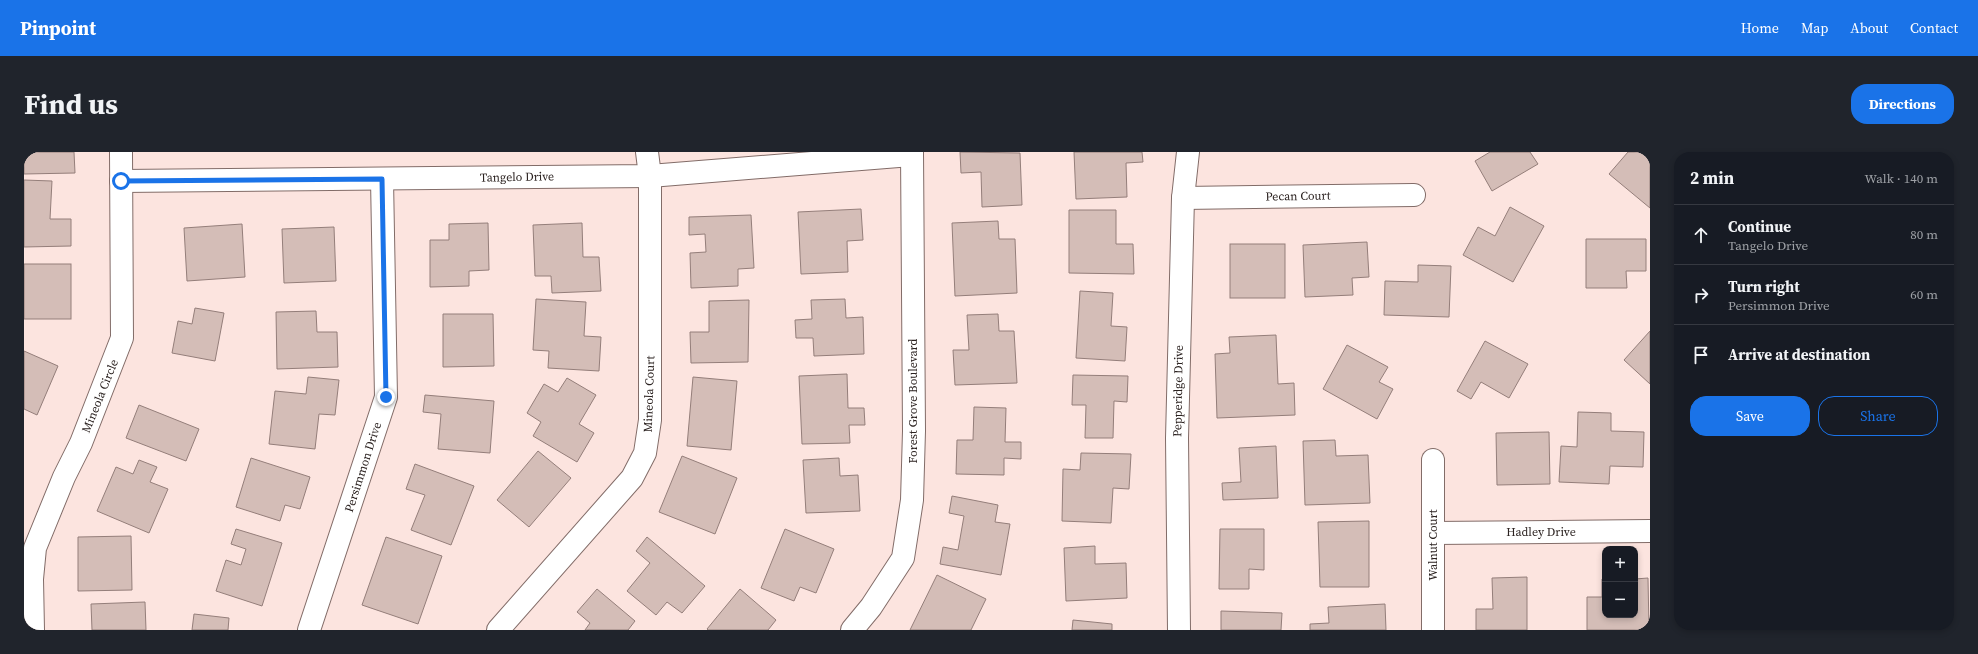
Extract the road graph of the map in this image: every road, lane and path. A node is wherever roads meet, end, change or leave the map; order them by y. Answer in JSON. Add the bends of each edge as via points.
{"nodes":[{"id":1,"x":121,"y":152,"type":"edge"},
{"id":2,"x":647,"y":152,"type":"edge"},
{"id":3,"x":1188,"y":152,"type":"edge"},
{"id":4,"x":911,"y":153,"type":"edge"},
{"id":5,"x":650,"y":176,"type":"junction"},
{"id":6,"x":382,"y":179,"type":"junction"},
{"id":7,"x":121,"y":181,"type":"junction"},
{"id":8,"x":1414,"y":195,"type":"dead end"},
{"id":9,"x":1183,"y":198,"type":"junction"},
{"id":10,"x":1433,"y":460,"type":"dead end"},
{"id":11,"x":1650,"y":531,"type":"edge"},
{"id":12,"x":1433,"y":533,"type":"junction"},
{"id":13,"x":33,"y":630,"type":"edge"},
{"id":14,"x":309,"y":630,"type":"edge"},
{"id":15,"x":498,"y":630,"type":"edge"},
{"id":16,"x":852,"y":630,"type":"edge"},
{"id":17,"x":1179,"y":630,"type":"edge"},
{"id":18,"x":1433,"y":630,"type":"edge"}],
"edges":[{"from":1,"to":7,"type":"street","name":"Mineola Circle"},
{"from":2,"to":5,"type":"street"},
{"from":3,"to":9,"type":"street","name":"Pepperidge Drive"},
{"from":4,"to":5,"type":"street","name":"Tangelo Drive"},
{"from":4,"to":16,"type":"street","name":"Forest Grove Boulevard","via":[[914,430],[912,500],[902,558],[871,607]]},
{"from":5,"to":6,"type":"street","name":"Tangelo Drive"},
{"from":5,"to":15,"type":"street","name":"Mineola Court","via":[[650,420],[645,453],[632,478]]},
{"from":6,"to":7,"type":"street","name":"Tangelo Drive"},
{"from":6,"to":14,"type":"street","name":"Persimmon Drive","via":[[386,397]]},
{"from":7,"to":13,"type":"street","name":"Mineola Circle","via":[[122,338],[36,548],[32,579]]},
{"from":8,"to":9,"type":"street","name":"Pecan Court"},
{"from":9,"to":17,"type":"street","name":"Pepperidge Drive","via":[[1177,438]]},
{"from":10,"to":12,"type":"street","name":"Walnut Court"},
{"from":11,"to":12,"type":"street","name":"Hadley Drive"},
{"from":12,"to":18,"type":"street","name":"Walnut Court"}]}
